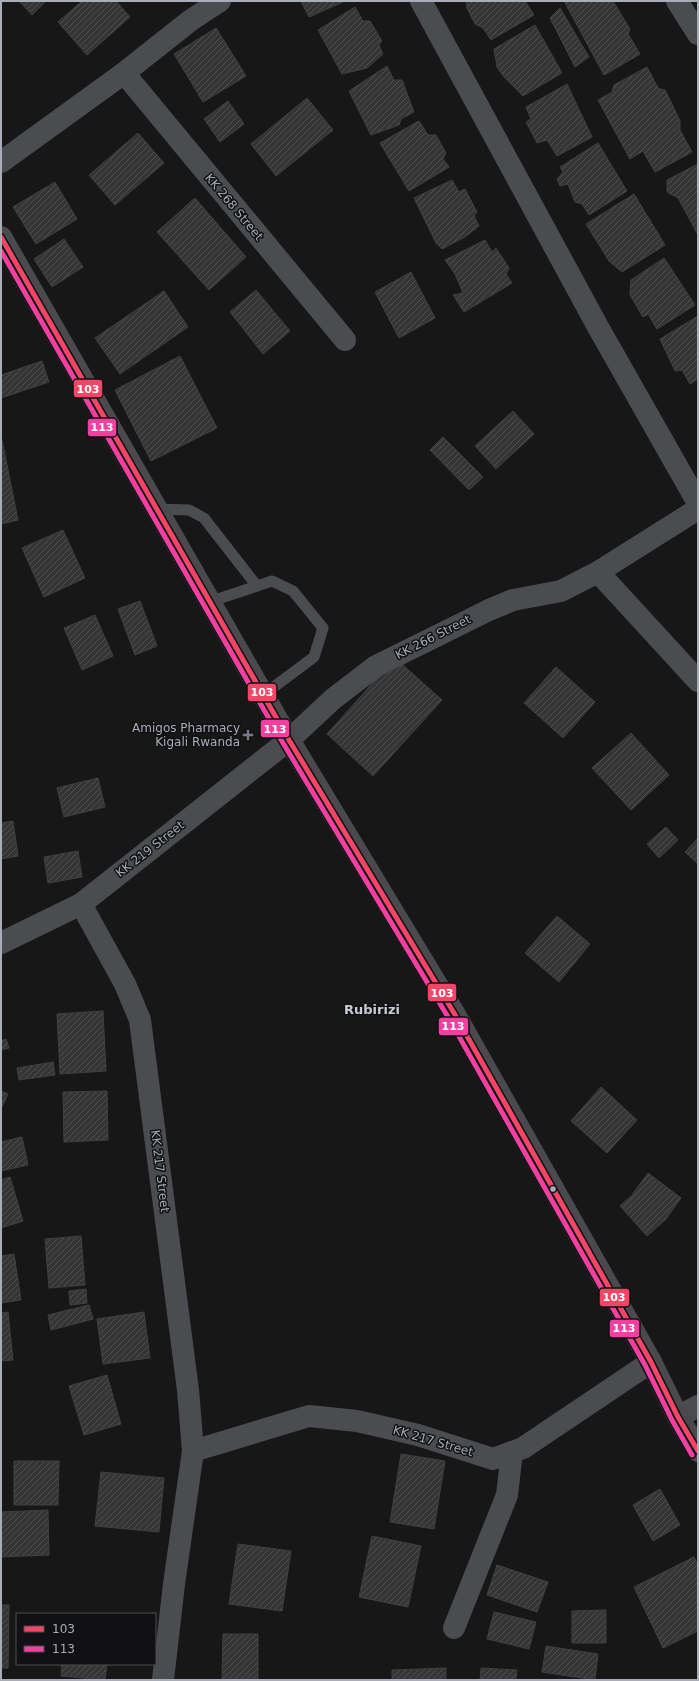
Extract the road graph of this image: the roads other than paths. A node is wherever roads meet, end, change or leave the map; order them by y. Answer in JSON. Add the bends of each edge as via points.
{"nodes":[{"id":1,"x":220,"y":1,"type":"edge"},
{"id":2,"x":421,"y":1,"type":"edge"},
{"id":3,"x":677,"y":1,"type":"edge"},
{"id":4,"x":698,"y":34,"type":"edge"},
{"id":5,"x":124,"y":74,"type":"junction"},
{"id":6,"x":1,"y":162,"type":"edge"},
{"id":7,"x":1,"y":237,"type":"edge"},
{"id":8,"x":345,"y":340,"type":"dead end"},
{"id":9,"x":698,"y":503,"type":"edge"},
{"id":10,"x":157,"y":509,"type":"junction"},
{"id":11,"x":698,"y":509,"type":"edge"},
{"id":12,"x":598,"y":572,"type":"junction"},
{"id":13,"x":257,"y":586,"type":"junction"},
{"id":14,"x":209,"y":602,"type":"junction"},
{"id":15,"x":698,"y":681,"type":"edge"},
{"id":16,"x":263,"y":696,"type":"junction"},
{"id":17,"x":289,"y":740,"type":"junction"},
{"id":18,"x":81,"y":904,"type":"junction"},
{"id":19,"x":1,"y":943,"type":"edge"},
{"id":20,"x":650,"y":1362,"type":"junction"},
{"id":21,"x":698,"y":1406,"type":"edge"},
{"id":22,"x":678,"y":1417,"type":"junction"},
{"id":23,"x":193,"y":1451,"type":"junction"},
{"id":24,"x":698,"y":1451,"type":"edge"},
{"id":25,"x":512,"y":1452,"type":"junction"},
{"id":26,"x":454,"y":1628,"type":"dead end"},
{"id":27,"x":163,"y":1680,"type":"edge"}],
"edges":[{"from":1,"to":5,"type":"street","via":[[191,20]]},
{"from":2,"to":9,"type":"street","via":[[598,327]]},
{"from":3,"to":4,"type":"street"},
{"from":5,"to":6,"type":"street"},
{"from":5,"to":8,"type":"street","name":"KK 268 Street"},
{"from":7,"to":10,"type":"main road"},
{"from":10,"to":13,"type":"lane","via":[[189,510],[204,518]]},
{"from":10,"to":14,"type":"main road"},
{"from":11,"to":12,"type":"street","name":"KK 266 Street"},
{"from":12,"to":15,"type":"street"},
{"from":12,"to":17,"type":"street","name":"KK 266 Street","via":[[561,591],[513,600],[489,610],[376,666],[333,699]]},
{"from":13,"to":14,"type":"lane"},
{"from":13,"to":16,"type":"lane","via":[[272,581],[293,591],[323,628],[314,656]]},
{"from":14,"to":16,"type":"main road"},
{"from":16,"to":17,"type":"main road"},
{"from":17,"to":18,"type":"street","name":"KK 219 Street"},
{"from":17,"to":20,"type":"main road","via":[[454,1013]]},
{"from":18,"to":19,"type":"street","name":"KK 219 Street"},
{"from":18,"to":23,"type":"street","name":"KK 217 Street","via":[[125,984],[140,1020],[188,1390]]},
{"from":20,"to":22,"type":"main road"},
{"from":20,"to":25,"type":"street","name":"KK 217 Street","via":[[523,1448]]},
{"from":21,"to":22,"type":"street"},
{"from":22,"to":24,"type":"main road"},
{"from":23,"to":25,"type":"street","name":"KK 217 Street","via":[[309,1416],[357,1421],[418,1435],[493,1459]]},
{"from":23,"to":27,"type":"street","name":"KK 217 Street"},
{"from":25,"to":26,"type":"street","via":[[507,1495]]}]}
